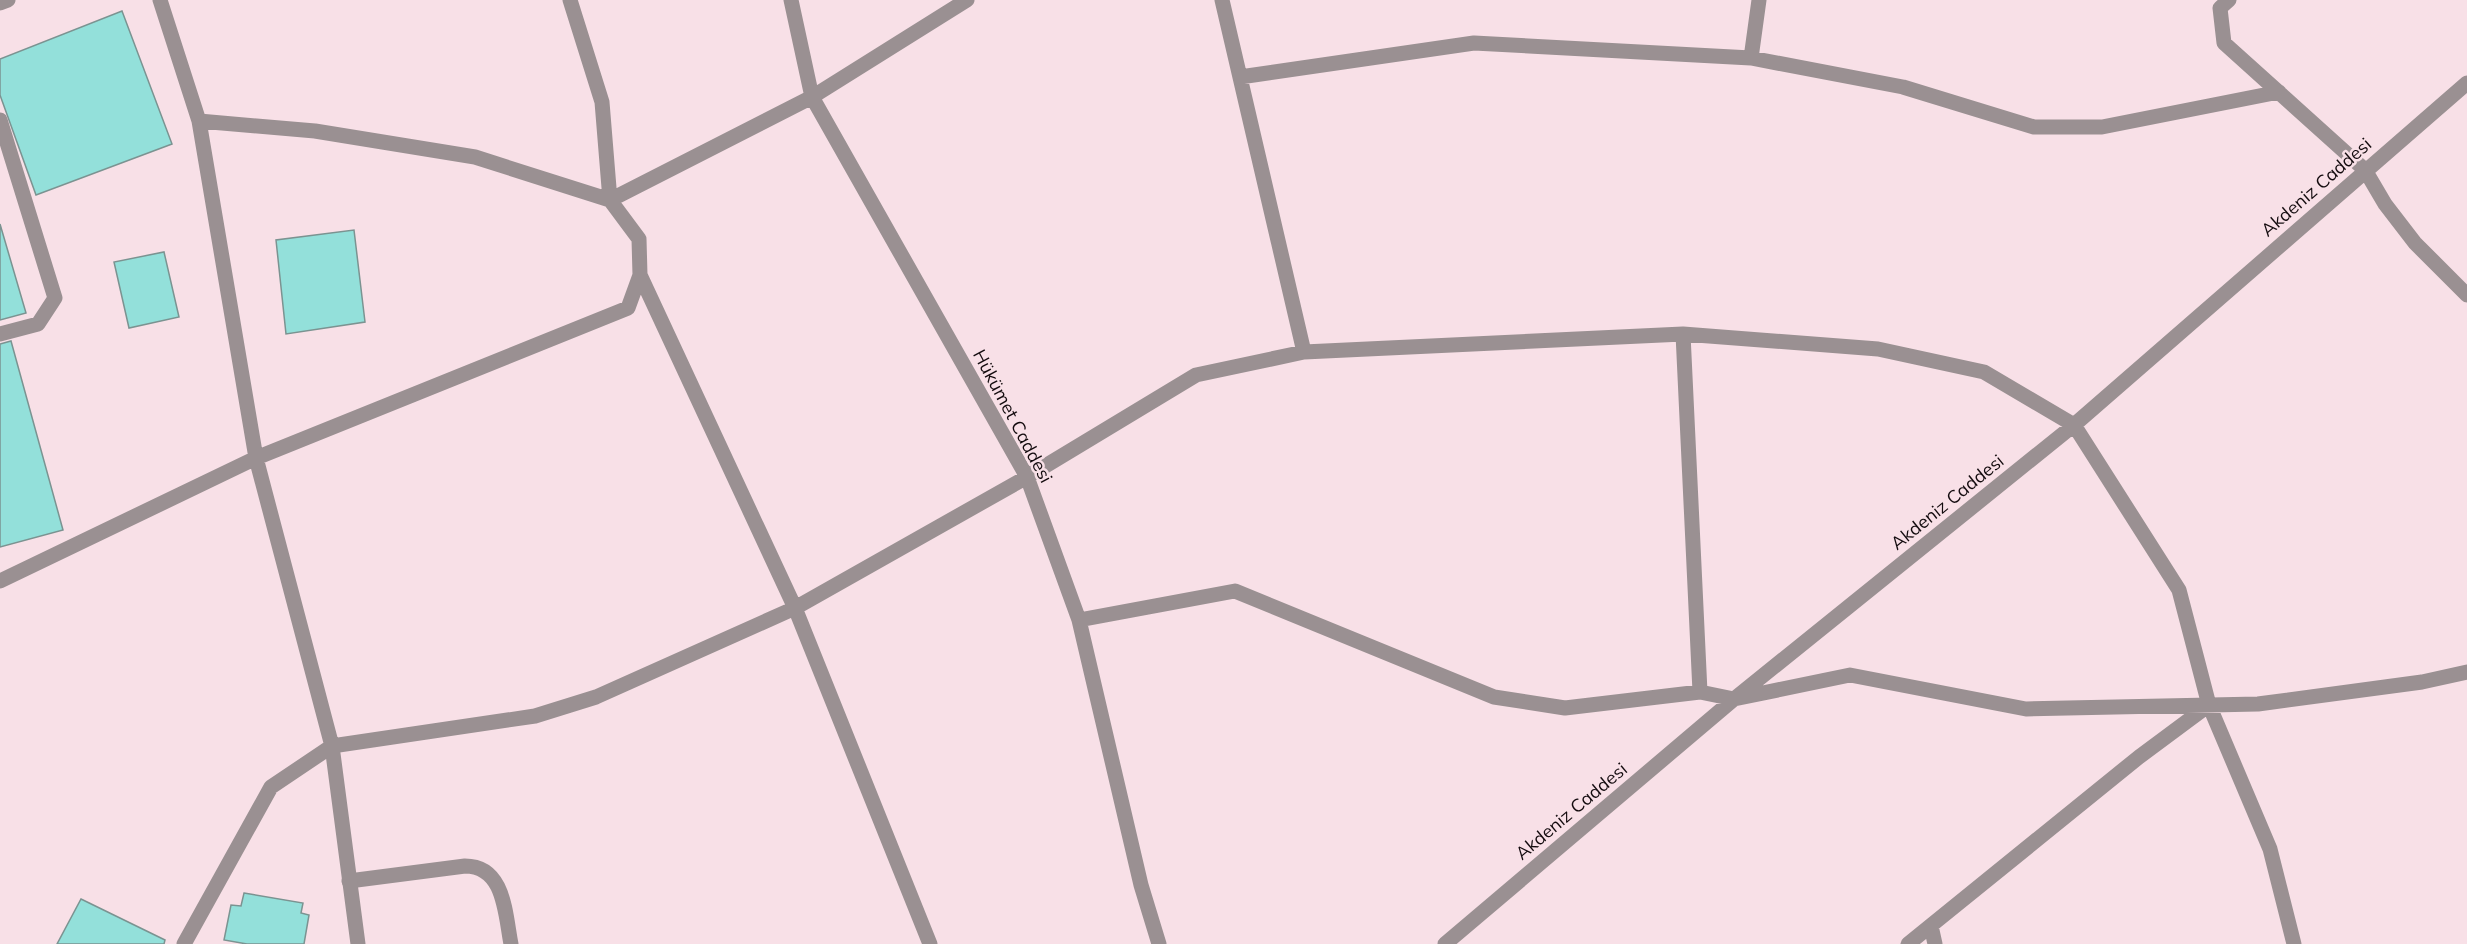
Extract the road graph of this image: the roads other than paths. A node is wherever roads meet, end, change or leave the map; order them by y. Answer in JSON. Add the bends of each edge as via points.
{"nodes":[{"id":1,"x":8,"y":0,"type":"edge"},
{"id":2,"x":160,"y":0,"type":"edge"},
{"id":3,"x":570,"y":0,"type":"edge"},
{"id":4,"x":791,"y":0,"type":"edge"},
{"id":5,"x":967,"y":0,"type":"edge"},
{"id":6,"x":1222,"y":0,"type":"edge"},
{"id":7,"x":1759,"y":0,"type":"edge"},
{"id":8,"x":2229,"y":0,"type":"edge"},
{"id":9,"x":0,"y":3,"type":"edge"},
{"id":10,"x":1751,"y":58,"type":"junction"},
{"id":11,"x":1240,"y":77,"type":"junction"},
{"id":12,"x":2467,"y":82,"type":"edge"},
{"id":13,"x":2279,"y":92,"type":"junction"},
{"id":14,"x":813,"y":97,"type":"junction"},
{"id":15,"x":0,"y":120,"type":"edge"},
{"id":16,"x":199,"y":121,"type":"junction"},
{"id":17,"x":2365,"y":170,"type":"junction"},
{"id":18,"x":610,"y":200,"type":"junction"},
{"id":19,"x":640,"y":275,"type":"junction"},
{"id":20,"x":2467,"y":295,"type":"edge"},
{"id":21,"x":0,"y":334,"type":"edge"},
{"id":22,"x":1683,"y":334,"type":"junction"},
{"id":23,"x":1304,"y":352,"type":"junction"},
{"id":24,"x":2074,"y":425,"type":"junction"},
{"id":25,"x":256,"y":458,"type":"junction"},
{"id":26,"x":1027,"y":477,"type":"junction"},
{"id":27,"x":0,"y":581,"type":"edge"},
{"id":28,"x":795,"y":608,"type":"junction"},
{"id":29,"x":1079,"y":620,"type":"junction"},
{"id":30,"x":2467,"y":672,"type":"edge"},
{"id":31,"x":1700,"y":692,"type":"junction"},
{"id":32,"x":1734,"y":699,"type":"junction"},
{"id":33,"x":2209,"y":705,"type":"junction"},
{"id":34,"x":332,"y":746,"type":"junction"},
{"id":35,"x":350,"y":881,"type":"junction"},
{"id":36,"x":1931,"y":926,"type":"junction"},
{"id":37,"x":184,"y":944,"type":"edge"},
{"id":38,"x":358,"y":944,"type":"edge"},
{"id":39,"x":511,"y":944,"type":"edge"},
{"id":40,"x":930,"y":944,"type":"edge"},
{"id":41,"x":1159,"y":944,"type":"edge"},
{"id":42,"x":1445,"y":944,"type":"edge"},
{"id":43,"x":1908,"y":944,"type":"edge"},
{"id":44,"x":1935,"y":944,"type":"edge"},
{"id":45,"x":2294,"y":944,"type":"edge"}],
"edges":[{"from":1,"to":9,"type":"street"},
{"from":2,"to":16,"type":"street"},
{"from":3,"to":18,"type":"street","via":[[602,102]]},
{"from":4,"to":14,"type":"street","name":"Hükümet Caddesi"},
{"from":5,"to":14,"type":"street"},
{"from":6,"to":11,"type":"street"},
{"from":7,"to":10,"type":"street"},
{"from":8,"to":13,"type":"street","via":[[2220,8],[2224,43]]},
{"from":10,"to":11,"type":"street","via":[[1474,44]]},
{"from":10,"to":13,"type":"street","via":[[1903,87],[2034,127],[2102,127]]},
{"from":11,"to":23,"type":"street"},
{"from":12,"to":17,"type":"street","name":"Akdeniz Caddesi"},
{"from":13,"to":17,"type":"street"},
{"from":14,"to":18,"type":"street"},
{"from":14,"to":26,"type":"street","name":"Hükümet Caddesi"},
{"from":15,"to":21,"type":"street","via":[[55,298],[38,324]]},
{"from":16,"to":18,"type":"street","via":[[315,131],[476,157]]},
{"from":16,"to":25,"type":"street"},
{"from":17,"to":20,"type":"street","via":[[2415,243]]},
{"from":17,"to":24,"type":"street","name":"Akdeniz Caddesi"},
{"from":18,"to":19,"type":"street","via":[[639,239]]},
{"from":19,"to":25,"type":"street","via":[[628,308]]},
{"from":19,"to":28,"type":"street"},
{"from":22,"to":23,"type":"street"},
{"from":22,"to":24,"type":"street","via":[[1878,349],[1984,372]]},
{"from":22,"to":31,"type":"street"},
{"from":23,"to":26,"type":"street","via":[[1196,375]]},
{"from":24,"to":32,"type":"street","name":"Akdeniz Caddesi"},
{"from":24,"to":33,"type":"street","via":[[2179,590]]},
{"from":25,"to":27,"type":"street"},
{"from":25,"to":34,"type":"street"},
{"from":26,"to":28,"type":"street"},
{"from":26,"to":29,"type":"street","name":"Hükümet Caddesi"},
{"from":28,"to":34,"type":"street","via":[[596,698],[535,716]]},
{"from":28,"to":40,"type":"street"},
{"from":29,"to":31,"type":"street","via":[[1235,591],[1494,697],[1565,708]]},
{"from":29,"to":41,"type":"street","name":"Hükümet Caddesi"},
{"from":30,"to":33,"type":"street","via":[[2346,693],[2258,704]]},
{"from":31,"to":32,"type":"street"},
{"from":32,"to":33,"type":"street","via":[[1850,675],[2026,709]]},
{"from":32,"to":42,"type":"street","name":"Akdeniz Caddesi"},
{"from":33,"to":36,"type":"street"},
{"from":33,"to":45,"type":"street","via":[[2270,849]]},
{"from":34,"to":35,"type":"street"},
{"from":34,"to":37,"type":"street","via":[[271,787]]},
{"from":35,"to":38,"type":"street"},
{"from":35,"to":39,"type":"street","via":[[481,867],[499,888]]},
{"from":36,"to":43,"type":"street"},
{"from":36,"to":44,"type":"street"}]}
